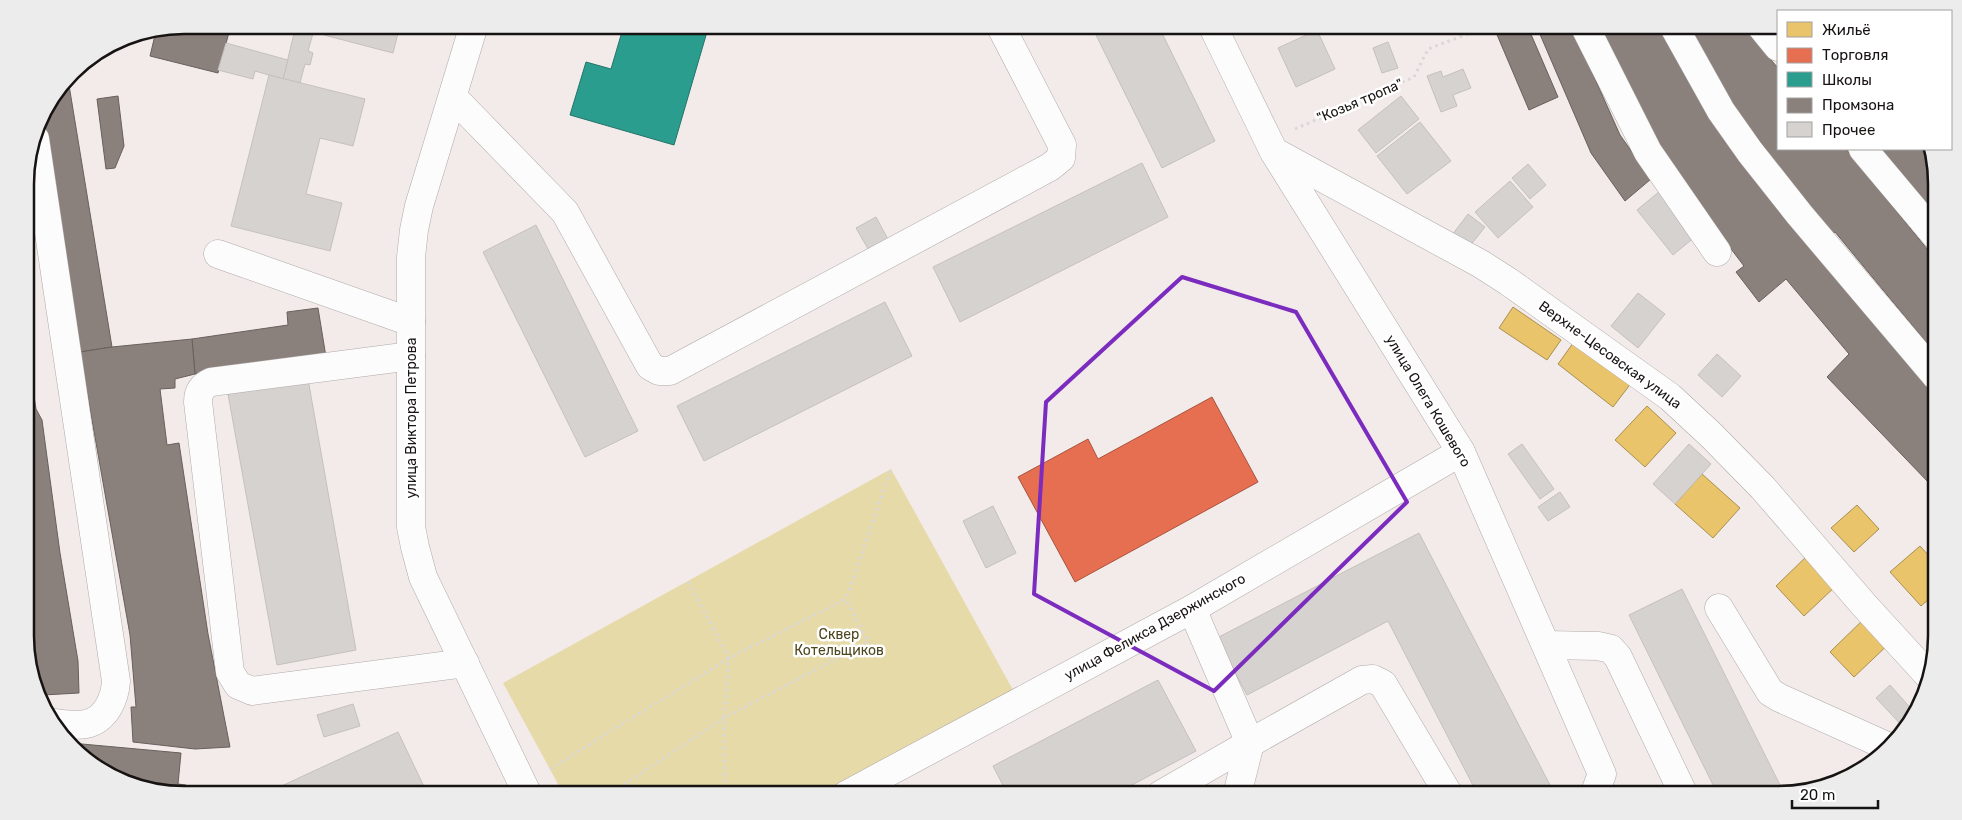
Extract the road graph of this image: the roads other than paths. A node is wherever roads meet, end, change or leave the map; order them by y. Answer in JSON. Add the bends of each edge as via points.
{"nodes":[{"id":1,"x":471,"y":34,"type":"edge"},
{"id":2,"x":1005,"y":34,"type":"edge"},
{"id":3,"x":1216,"y":34,"type":"edge"},
{"id":4,"x":1589,"y":34,"type":"edge"},
{"id":5,"x":1678,"y":34,"type":"edge"},
{"id":6,"x":1767,"y":34,"type":"edge"},
{"id":7,"x":1777,"y":46,"type":"edge"},
{"id":8,"x":453,"y":97,"type":"junction"},
{"id":9,"x":1272,"y":146,"type":"junction"},
{"id":10,"x":1864,"y":150,"type":"edge"},
{"id":11,"x":37,"y":154,"type":"edge"},
{"id":12,"x":1928,"y":226,"type":"edge"},
{"id":13,"x":1717,"y":252,"type":"dead end"},
{"id":14,"x":218,"y":254,"type":"dead end"},
{"id":15,"x":411,"y":322,"type":"junction"},
{"id":16,"x":411,"y":356,"type":"junction"},
{"id":17,"x":1928,"y":367,"type":"edge"},
{"id":18,"x":1461,"y":452,"type":"junction"},
{"id":19,"x":1720,"y":608,"type":"dead end"},
{"id":20,"x":1192,"y":609,"type":"junction"},
{"id":21,"x":1546,"y":645,"type":"junction"},
{"id":22,"x":465,"y":663,"type":"junction"},
{"id":23,"x":1924,"y":670,"type":"edge"},
{"id":24,"x":62,"y":723,"type":"edge"},
{"id":25,"x":1250,"y":743,"type":"junction"},
{"id":26,"x":1882,"y":744,"type":"edge"},
{"id":27,"x":524,"y":786,"type":"edge"},
{"id":28,"x":863,"y":786,"type":"edge"},
{"id":29,"x":1176,"y":786,"type":"edge"},
{"id":30,"x":1239,"y":786,"type":"edge"},
{"id":31,"x":1444,"y":786,"type":"edge"},
{"id":32,"x":1597,"y":786,"type":"edge"},
{"id":33,"x":1680,"y":786,"type":"edge"}],
"edges":[{"from":1,"to":8,"type":"street","name":"улица Виктора Петрова"},
{"from":2,"to":8,"type":"street","via":[[1062,145],[1061,158],[1050,167],[670,372],[650,366],[565,212]]},
{"from":3,"to":9,"type":"street","name":"улица Олега Кошевого"},
{"from":4,"to":13,"type":"street","via":[[1648,152]]},
{"from":5,"to":17,"type":"street","via":[[1721,111],[1750,152]]},
{"from":6,"to":7,"type":"street"},
{"from":8,"to":15,"type":"street","name":"улица Виктора Петрова","via":[[414,230]]},
{"from":9,"to":18,"type":"street","name":"улица Олега Кошевого"},
{"from":9,"to":23,"type":"street","name":"Верхне-Цесовская улица","via":[[1502,277],[1670,397],[1763,488]]},
{"from":10,"to":12,"type":"street"},
{"from":11,"to":24,"type":"street","via":[[116,681],[116,690],[108,707],[95,721]]},
{"from":14,"to":15,"type":"street"},
{"from":15,"to":16,"type":"street","name":"улица Виктора Петрова"},
{"from":16,"to":22,"type":"street","name":"улица Виктора Петрова","via":[[411,527],[424,577]]},
{"from":16,"to":22,"type":"street","via":[[212,382],[198,394],[230,672],[238,685],[258,691]]},
{"from":18,"to":20,"type":"street","name":"улица Феликса Дзержинского"},
{"from":18,"to":21,"type":"street","name":"улица Олега Кошевого"},
{"from":19,"to":26,"type":"street","via":[[1770,692]]},
{"from":20,"to":25,"type":"street"},
{"from":20,"to":28,"type":"street","name":"улица Феликса Дзержинского"},
{"from":21,"to":32,"type":"street","name":"улица Олега Кошевого","via":[[1602,774]]},
{"from":21,"to":33,"type":"street","via":[[1611,649],[1618,657]]},
{"from":22,"to":27,"type":"street","name":"улица Виктора Петрова"},
{"from":25,"to":29,"type":"street"},
{"from":25,"to":30,"type":"street"},
{"from":25,"to":31,"type":"street","via":[[1362,680],[1373,679],[1383,684]]}]}
